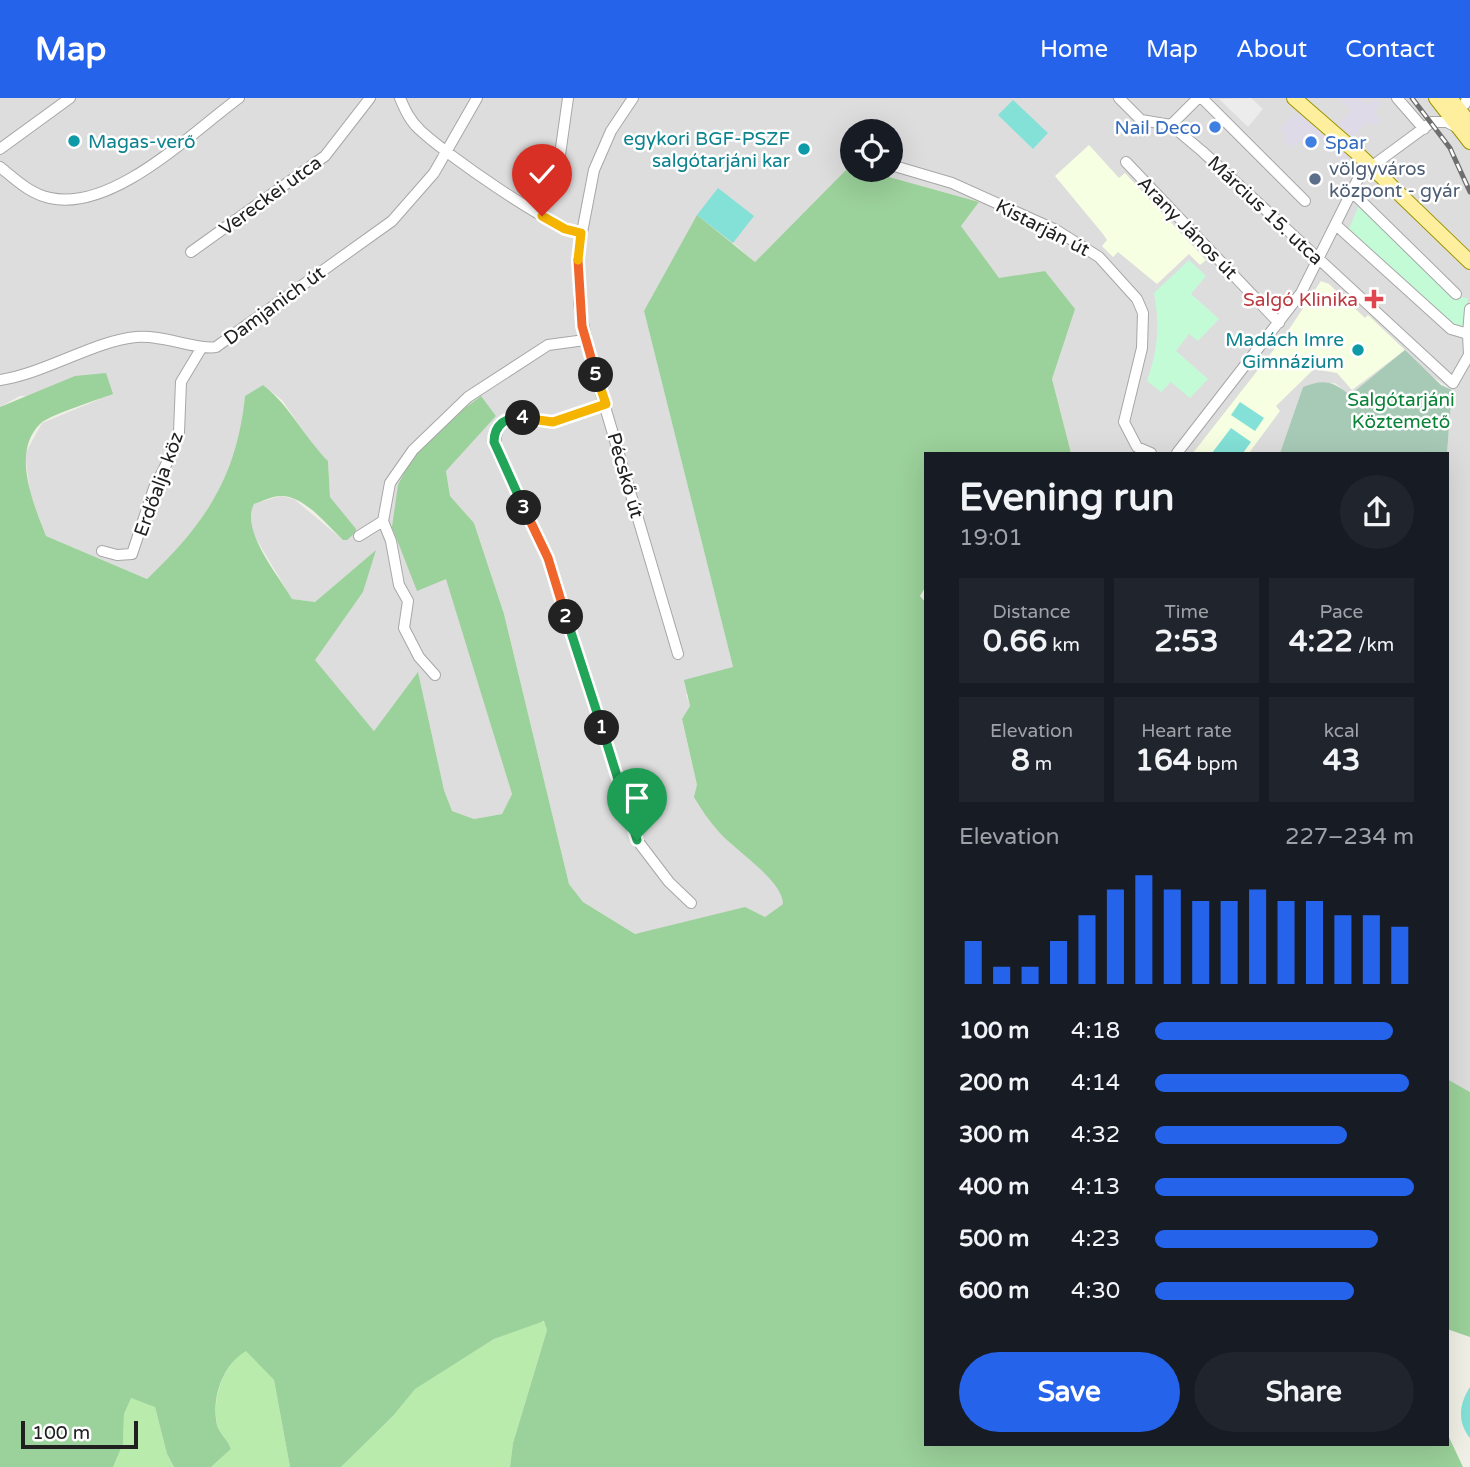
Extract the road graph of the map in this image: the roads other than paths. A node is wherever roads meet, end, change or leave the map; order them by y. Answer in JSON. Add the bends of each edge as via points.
{"nodes":[{"id":1,"x":70,"y":98,"type":"edge"},
{"id":2,"x":239,"y":98,"type":"edge"},
{"id":3,"x":370,"y":98,"type":"edge"},
{"id":4,"x":400,"y":98,"type":"edge"},
{"id":5,"x":477,"y":98,"type":"edge"},
{"id":6,"x":568,"y":98,"type":"edge"},
{"id":7,"x":633,"y":98,"type":"edge"},
{"id":8,"x":1119,"y":98,"type":"edge"},
{"id":9,"x":1200,"y":98,"type":"edge"},
{"id":10,"x":1294,"y":98,"type":"edge"},
{"id":11,"x":1397,"y":98,"type":"edge"},
{"id":12,"x":1436,"y":98,"type":"edge"},
{"id":13,"x":1450,"y":98,"type":"edge"},
{"id":14,"x":1171,"y":125,"type":"junction"},
{"id":15,"x":1424,"y":129,"type":"junction"},
{"id":16,"x":1467,"y":132,"type":"edge"},
{"id":17,"x":0,"y":149,"type":"edge"},
{"id":18,"x":448,"y":152,"type":"junction"},
{"id":19,"x":1386,"y":156,"type":"junction"},
{"id":20,"x":1126,"y":162,"type":"dead end"},
{"id":21,"x":1371,"y":166,"type":"junction"},
{"id":22,"x":0,"y":167,"type":"edge"},
{"id":23,"x":903,"y":169,"type":"edge"},
{"id":24,"x":1383,"y":178,"type":"junction"},
{"id":25,"x":1352,"y":192,"type":"junction"},
{"id":26,"x":1305,"y":201,"type":"dead end"},
{"id":27,"x":536,"y":212,"type":"junction"},
{"id":28,"x":1336,"y":225,"type":"junction"},
{"id":29,"x":581,"y":233,"type":"junction"},
{"id":30,"x":191,"y":252,"type":"dead end"},
{"id":31,"x":1320,"y":260,"type":"junction"},
{"id":32,"x":1470,"y":262,"type":"edge"},
{"id":33,"x":1456,"y":294,"type":"dead end"},
{"id":34,"x":1470,"y":309,"type":"edge"},
{"id":35,"x":1279,"y":323,"type":"junction"},
{"id":36,"x":1468,"y":334,"type":"edge"},
{"id":37,"x":585,"y":340,"type":"junction"},
{"id":38,"x":202,"y":347,"type":"junction"},
{"id":39,"x":0,"y":380,"type":"edge"},
{"id":40,"x":606,"y":404,"type":"junction"},
{"id":41,"x":1147,"y":452,"type":"edge"},
{"id":42,"x":1177,"y":452,"type":"edge"},
{"id":43,"x":383,"y":521,"type":"junction"},
{"id":44,"x":359,"y":536,"type":"dead end"},
{"id":45,"x":102,"y":551,"type":"dead end"},
{"id":46,"x":678,"y":654,"type":"dead end"},
{"id":47,"x":435,"y":675,"type":"dead end"},
{"id":48,"x":691,"y":903,"type":"dead end"}],
"edges":[{"from":1,"to":17,"type":"street"},
{"from":2,"to":22,"type":"street","via":[[134,177],[94,196],[49,198]]},
{"from":3,"to":30,"type":"street","name":"Vereckei utca","via":[[325,156]]},
{"from":4,"to":18,"type":"street","via":[[415,125]]},
{"from":5,"to":18,"type":"street","name":"Damjanich út"},
{"from":6,"to":27,"type":"street","via":[[558,169]]},
{"from":7,"to":29,"type":"street","name":"Pécskő út","via":[[599,157]]},
{"from":8,"to":14,"type":"street","name":"Március 15. utca","via":[[1141,120]]},
{"from":9,"to":14,"type":"street"},
{"from":9,"to":26,"type":"street"},
{"from":10,"to":21,"type":"main road"},
{"from":11,"to":15,"type":"street"},
{"from":12,"to":16,"type":"main road"},
{"from":13,"to":16,"type":"main road"},
{"from":14,"to":31,"type":"street","name":"Március 15. utca"},
{"from":15,"to":16,"type":"street","via":[[1440,120]]},
{"from":15,"to":19,"type":"street"},
{"from":18,"to":27,"type":"street"},
{"from":18,"to":38,"type":"street","name":"Damjanich út","via":[[422,189],[383,229],[216,347]]},
{"from":19,"to":21,"type":"street"},
{"from":19,"to":24,"type":"street"},
{"from":20,"to":35,"type":"street","name":"Arany János út"},
{"from":21,"to":24,"type":"main road"},
{"from":21,"to":25,"type":"street","via":[[1360,175]]},
{"from":23,"to":41,"type":"street","name":"Kistarján út","via":[[952,183],[1056,230],[1099,257],[1137,299],[1144,326],[1124,422],[1137,447]]},
{"from":24,"to":32,"type":"main road"},
{"from":25,"to":28,"type":"street"},
{"from":25,"to":33,"type":"street"},
{"from":27,"to":29,"type":"street"},
{"from":28,"to":31,"type":"street"},
{"from":28,"to":36,"type":"street","via":[[1451,329]]},
{"from":29,"to":37,"type":"street","name":"Pécskő út","via":[[578,277]]},
{"from":31,"to":35,"type":"street"},
{"from":31,"to":36,"type":"street","name":"Március 15. utca","via":[[1455,380],[1469,355]]},
{"from":34,"to":36,"type":"street"},
{"from":35,"to":42,"type":"street"},
{"from":37,"to":40,"type":"street","name":"Pécskő út"},
{"from":37,"to":43,"type":"street","via":[[548,345],[534,352],[447,414],[396,471],[385,497]]},
{"from":38,"to":39,"type":"street","name":"Damjanich út","via":[[170,338],[135,337]]},
{"from":38,"to":45,"type":"street","name":"Erdőalja köz","via":[[181,382],[179,432],[132,554]]},
{"from":40,"to":46,"type":"street","name":"Pécskő út"},
{"from":40,"to":48,"type":"street","via":[[553,422],[510,418],[497,428],[495,447],[548,558],[637,840]]},
{"from":43,"to":44,"type":"street"},
{"from":43,"to":47,"type":"street","via":[[399,585],[408,601],[406,635]]}]}
